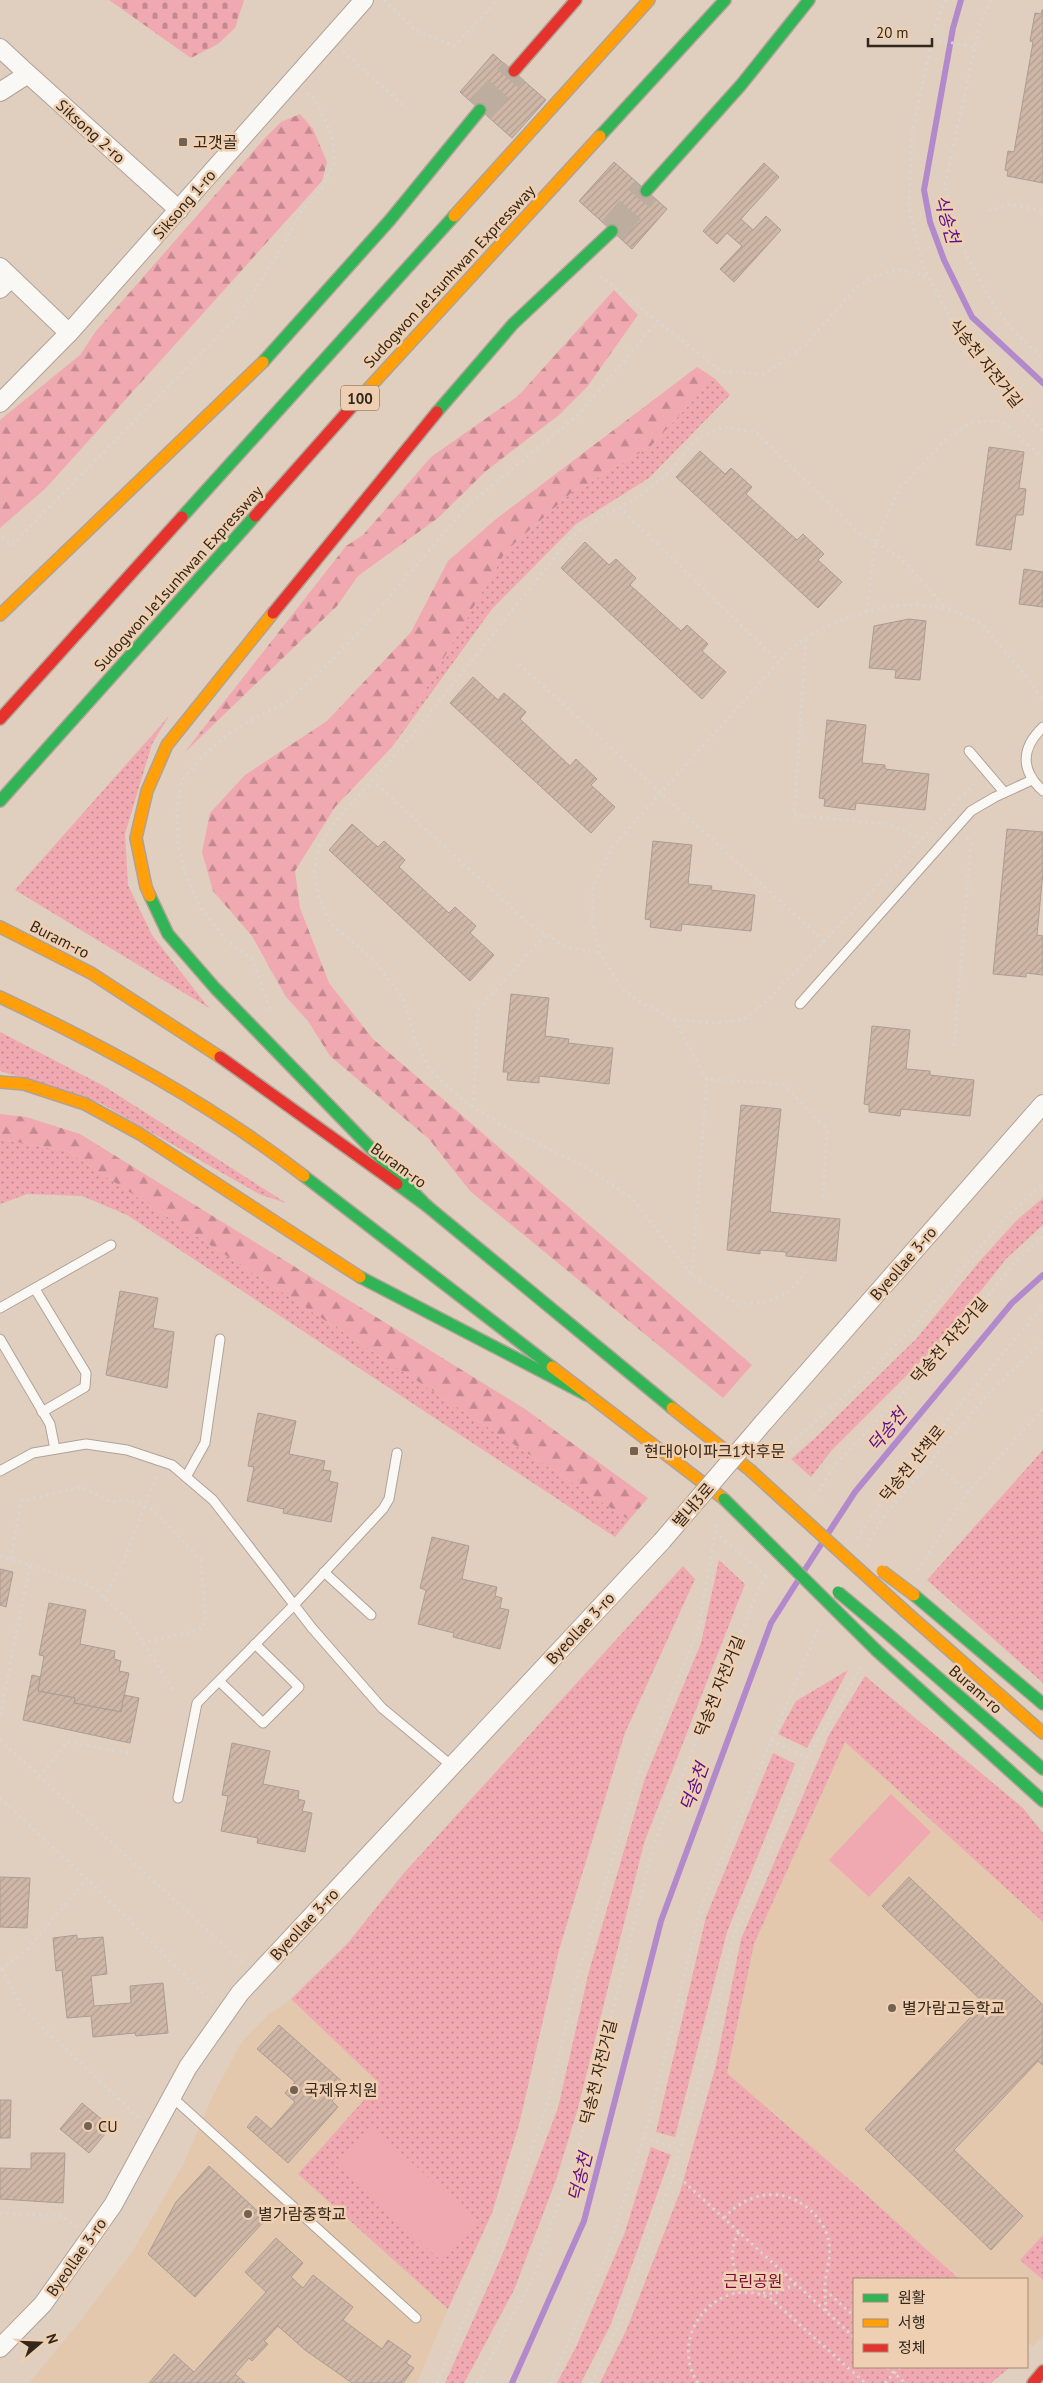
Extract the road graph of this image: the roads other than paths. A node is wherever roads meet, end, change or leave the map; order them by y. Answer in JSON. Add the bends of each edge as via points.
{"nodes":[{"id":1,"x":576,"y":0,"type":"edge"},
{"id":2,"x":649,"y":0,"type":"edge"},
{"id":3,"x":725,"y":0,"type":"edge"},
{"id":4,"x":809,"y":0,"type":"edge"},
{"id":5,"x":371,"y":4,"type":"edge"},
{"id":6,"x":0,"y":48,"type":"edge"},
{"id":7,"x":514,"y":71,"type":"tunnel mouth"},
{"id":8,"x":28,"y":74,"type":"junction"},
{"id":9,"x":0,"y":92,"type":"edge"},
{"id":10,"x":480,"y":110,"type":"tunnel mouth"},
{"id":11,"x":646,"y":191,"type":"tunnel mouth"},
{"id":12,"x":179,"y":210,"type":"junction"},
{"id":13,"x":612,"y":230,"type":"tunnel mouth"},
{"id":14,"x":4,"y":278,"type":"edge"},
{"id":15,"x":69,"y":333,"type":"junction"},
{"id":16,"x":0,"y":403,"type":"edge"},
{"id":17,"x":0,"y":615,"type":"edge"},
{"id":18,"x":0,"y":719,"type":"edge"},
{"id":19,"x":1043,"y":727,"type":"edge"},
{"id":20,"x":969,"y":751,"type":"dead end"},
{"id":21,"x":1032,"y":780,"type":"junction"},
{"id":22,"x":1043,"y":791,"type":"edge"},
{"id":23,"x":1004,"y":792,"type":"junction"},
{"id":24,"x":0,"y":801,"type":"edge"},
{"id":25,"x":0,"y":927,"type":"edge"},
{"id":26,"x":0,"y":997,"type":"edge"},
{"id":27,"x":800,"y":1004,"type":"dead end"},
{"id":28,"x":0,"y":1082,"type":"edge"},
{"id":29,"x":1043,"y":1104,"type":"edge"},
{"id":30,"x":427,"y":1206,"type":"junction"},
{"id":31,"x":111,"y":1245,"type":"dead end"},
{"id":32,"x":35,"y":1289,"type":"junction"},
{"id":33,"x":0,"y":1308,"type":"edge"},
{"id":34,"x":0,"y":1339,"type":"edge"},
{"id":35,"x":220,"y":1339,"type":"dead end"},
{"id":36,"x":587,"y":1395,"type":"junction"},
{"id":37,"x":42,"y":1412,"type":"junction"},
{"id":38,"x":763,"y":1423,"type":"joint"},
{"id":39,"x":56,"y":1449,"type":"junction"},
{"id":40,"x":397,"y":1453,"type":"dead end"},
{"id":41,"x":750,"y":1470,"type":"junction"},
{"id":42,"x":0,"y":1471,"type":"edge"},
{"id":43,"x":186,"y":1478,"type":"junction"},
{"id":44,"x":724,"y":1499,"type":"junction"},
{"id":45,"x":662,"y":1541,"type":"joint"},
{"id":46,"x":324,"y":1572,"type":"junction"},
{"id":47,"x":294,"y":1605,"type":"junction"},
{"id":48,"x":371,"y":1616,"type":"dead end"},
{"id":49,"x":255,"y":1644,"type":"junction"},
{"id":50,"x":219,"y":1681,"type":"junction"},
{"id":51,"x":1043,"y":1704,"type":"edge"},
{"id":52,"x":1043,"y":1733,"type":"edge"},
{"id":53,"x":452,"y":1766,"type":"junction"},
{"id":54,"x":1043,"y":1769,"type":"edge"},
{"id":55,"x":178,"y":1798,"type":"dead end"},
{"id":56,"x":1043,"y":1801,"type":"edge"},
{"id":57,"x":172,"y":2097,"type":"junction"},
{"id":58,"x":416,"y":2318,"type":"dead end"},
{"id":59,"x":0,"y":2348,"type":"edge"},
{"id":60,"x":1043,"y":2372,"type":"edge"},
{"id":61,"x":1033,"y":2383,"type":"edge"}],
"edges":[{"from":1,"to":7,"type":"main road"},
{"from":2,"to":18,"type":"main road"},
{"from":3,"to":24,"type":"main road","name":"Sudogwon Je1sunhwan Expressway","number":"100","via":[[393,361]]},
{"from":4,"to":11,"type":"main road","via":[[741,84]]},
{"from":5,"to":12,"type":"street","name":"Siksong 1-ro","via":[[329,39]]},
{"from":6,"to":8,"type":"street","name":"Siksong 2-ro"},
{"from":8,"to":9,"type":"street"},
{"from":8,"to":12,"type":"street","name":"Siksong 2-ro"},
{"from":10,"to":17,"type":"main road","via":[[390,220],[278,348]]},
{"from":12,"to":15,"type":"street","name":"Siksong 1-ro"},
{"from":13,"to":30,"type":"main road","via":[[513,324],[421,430],[190,716],[168,745],[148,791],[136,838],[146,887],[168,934],[215,988]]},
{"from":14,"to":15,"type":"street"},
{"from":15,"to":16,"type":"street","name":"Siksong 1-ro"},
{"from":19,"to":21,"type":"lane","via":[[1032,738],[1026,752],[1026,766]]},
{"from":20,"to":23,"type":"lane"},
{"from":21,"to":22,"type":"lane"},
{"from":21,"to":23,"type":"lane"},
{"from":23,"to":27,"type":"lane","via":[[971,811]]},
{"from":25,"to":30,"type":"main road","name":"Buram-ro","via":[[91,973],[217,1055]]},
{"from":26,"to":36,"type":"main road","via":[[62,1026],[190,1097],[290,1165]]},
{"from":28,"to":36,"type":"main road","via":[[24,1084],[85,1104],[140,1134],[353,1273]]},
{"from":29,"to":38,"type":"street","name":"Byeollae 3-ro"},
{"from":30,"to":41,"type":"main road","name":"Buram-ro","via":[[620,1367]]},
{"from":31,"to":32,"type":"lane"},
{"from":32,"to":33,"type":"lane"},
{"from":32,"to":37,"type":"lane","via":[[86,1373],[85,1387]]},
{"from":34,"to":37,"type":"lane"},
{"from":35,"to":43,"type":"lane","via":[[205,1443]]},
{"from":36,"to":44,"type":"main road"},
{"from":37,"to":39,"type":"lane","via":[[50,1424]]},
{"from":38,"to":45,"type":"street","name":"별내3로","bridge":true},
{"from":39,"to":42,"type":"lane","via":[[33,1454]]},
{"from":39,"to":43,"type":"lane","via":[[86,1444],[127,1450],[172,1465]]},
{"from":40,"to":46,"type":"lane","via":[[389,1499],[383,1509]]},
{"from":41,"to":51,"type":"main road","bridge":true,"via":[[867,1557]]},
{"from":41,"to":52,"type":"main road","name":"Buram-ro","bridge":true},
{"from":43,"to":47,"type":"lane","via":[[213,1500]]},
{"from":44,"to":54,"type":"main road","name":"Buram-ro","bridge":true,"via":[[887,1632]]},
{"from":44,"to":56,"type":"main road","bridge":true,"via":[[877,1651]]},
{"from":45,"to":53,"type":"street","name":"Byeollae 3-ro"},
{"from":46,"to":47,"type":"lane"},
{"from":46,"to":48,"type":"lane"},
{"from":47,"to":49,"type":"lane"},
{"from":47,"to":53,"type":"lane","via":[[382,1708]]},
{"from":49,"to":50,"type":"lane"},
{"from":49,"to":50,"type":"lane","via":[[299,1687],[263,1723]]},
{"from":50,"to":55,"type":"lane","via":[[197,1703]]},
{"from":53,"to":57,"type":"street","name":"Byeollae 3-ro","via":[[240,1993]]},
{"from":57,"to":58,"type":"lane"},
{"from":57,"to":59,"type":"street","name":"Byeollae 3-ro","via":[[113,2205],[43,2304]]},
{"from":60,"to":61,"type":"main road"}]}
